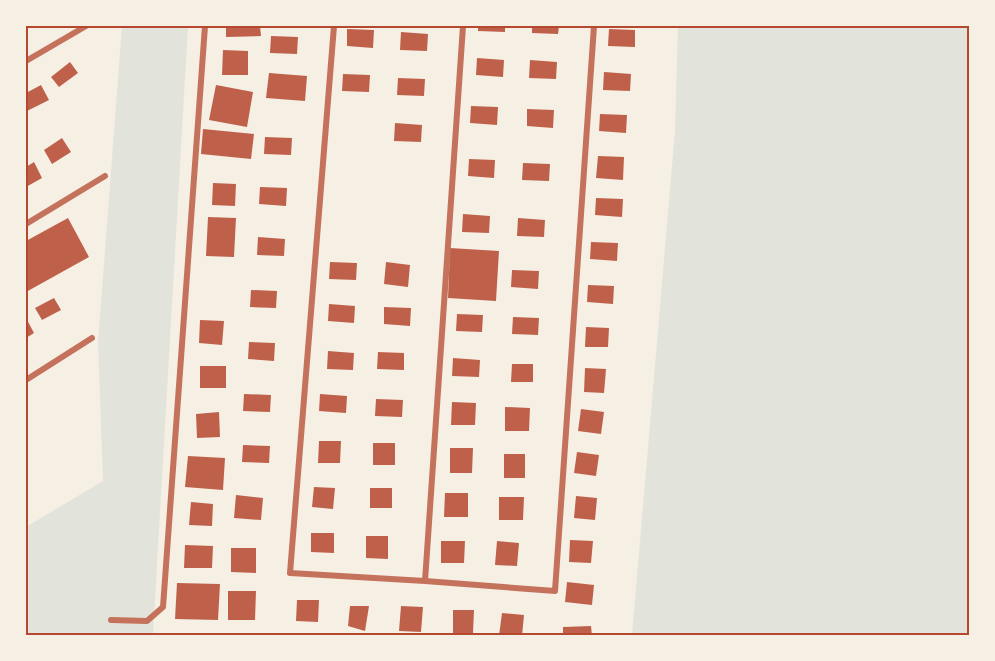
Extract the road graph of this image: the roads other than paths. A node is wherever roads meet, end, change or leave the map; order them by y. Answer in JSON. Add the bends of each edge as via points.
{"nodes":[{"id":1,"x":86,"y":26,"type":"edge"},
{"id":2,"x":205,"y":26,"type":"edge"},
{"id":3,"x":334,"y":26,"type":"edge"},
{"id":4,"x":463,"y":26,"type":"edge"},
{"id":5,"x":594,"y":26,"type":"edge"},
{"id":6,"x":26,"y":62,"type":"edge"},
{"id":7,"x":105,"y":176,"type":"dead end"},
{"id":8,"x":26,"y":224,"type":"edge"},
{"id":9,"x":92,"y":338,"type":"dead end"},
{"id":10,"x":26,"y":380,"type":"edge"},
{"id":11,"x":425,"y":581,"type":"junction"},
{"id":12,"x":111,"y":620,"type":"dead end"}],
"edges":[{"from":1,"to":6,"type":"street"},
{"from":2,"to":12,"type":"street","via":[[163,607],[147,621]]},
{"from":3,"to":11,"type":"street","via":[[290,573]]},
{"from":4,"to":11,"type":"street"},
{"from":5,"to":11,"type":"street","via":[[555,591]]},
{"from":7,"to":8,"type":"street"},
{"from":9,"to":10,"type":"street"}]}
